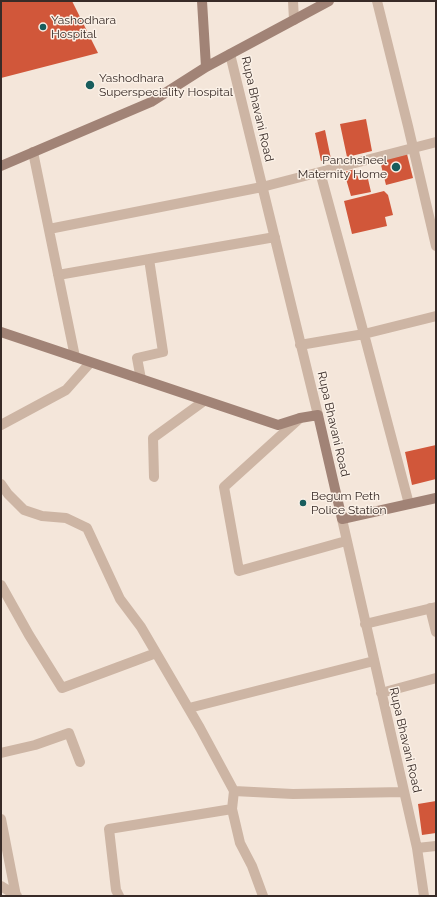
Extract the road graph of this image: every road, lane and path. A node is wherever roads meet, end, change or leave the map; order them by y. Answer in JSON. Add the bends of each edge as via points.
{"nodes":[{"id":1,"x":202,"y":1,"type":"edge"},
{"id":2,"x":293,"y":1,"type":"edge"},
{"id":3,"x":329,"y":1,"type":"edge"},
{"id":4,"x":377,"y":1,"type":"edge"},
{"id":5,"x":294,"y":20,"type":"junction"},
{"id":6,"x":230,"y":54,"type":"junction"},
{"id":7,"x":206,"y":67,"type":"junction"},
{"id":8,"x":436,"y":142,"type":"edge"},
{"id":9,"x":414,"y":148,"type":"junction"},
{"id":10,"x":33,"y":152,"type":"junction"},
{"id":11,"x":1,"y":166,"type":"edge"},
{"id":12,"x":320,"y":172,"type":"junction"},
{"id":13,"x":262,"y":187,"type":"junction"},
{"id":14,"x":49,"y":229,"type":"junction"},
{"id":15,"x":275,"y":237,"type":"junction"},
{"id":16,"x":436,"y":246,"type":"edge"},
{"id":17,"x":149,"y":259,"type":"junction"},
{"id":18,"x":58,"y":275,"type":"junction"},
{"id":19,"x":436,"y":316,"type":"edge"},
{"id":20,"x":1,"y":332,"type":"edge"},
{"id":21,"x":364,"y":334,"type":"junction"},
{"id":22,"x":300,"y":345,"type":"junction"},
{"id":23,"x":75,"y":357,"type":"junction"},
{"id":24,"x":90,"y":363,"type":"junction"},
{"id":25,"x":141,"y":379,"type":"junction"},
{"id":26,"x":204,"y":401,"type":"junction"},
{"id":27,"x":318,"y":415,"type":"junction"},
{"id":28,"x":300,"y":418,"type":"junction"},
{"id":29,"x":1,"y":425,"type":"edge"},
{"id":30,"x":154,"y":477,"type":"dead end"},
{"id":31,"x":1,"y":484,"type":"edge"},
{"id":32,"x":436,"y":498,"type":"edge"},
{"id":33,"x":409,"y":504,"type":"junction"},
{"id":34,"x":342,"y":518,"type":"junction"},
{"id":35,"x":346,"y":541,"type":"junction"},
{"id":36,"x":1,"y":585,"type":"edge"},
{"id":37,"x":433,"y":607,"type":"edge"},
{"id":38,"x":365,"y":624,"type":"junction"},
{"id":39,"x":436,"y":632,"type":"edge"},
{"id":40,"x":156,"y":653,"type":"junction"},
{"id":41,"x":374,"y":661,"type":"junction"},
{"id":42,"x":436,"y":678,"type":"edge"},
{"id":43,"x":381,"y":694,"type":"junction"},
{"id":44,"x":189,"y":708,"type":"junction"},
{"id":45,"x":1,"y":753,"type":"edge"},
{"id":46,"x":80,"y":762,"type":"dead end"},
{"id":47,"x":234,"y":791,"type":"junction"},
{"id":48,"x":404,"y":792,"type":"junction"},
{"id":49,"x":232,"y":809,"type":"junction"},
{"id":50,"x":1,"y":819,"type":"edge"},
{"id":51,"x":436,"y":846,"type":"edge"},
{"id":52,"x":416,"y":848,"type":"junction"},
{"id":53,"x":1,"y":886,"type":"edge"},
{"id":54,"x":1,"y":892,"type":"edge"},
{"id":55,"x":16,"y":896,"type":"edge"},
{"id":56,"x":119,"y":896,"type":"edge"},
{"id":57,"x":263,"y":896,"type":"edge"},
{"id":58,"x":424,"y":896,"type":"edge"}],
"edges":[{"from":1,"to":7,"type":"street"},
{"from":2,"to":5,"type":"street"},
{"from":3,"to":5,"type":"street"},
{"from":4,"to":9,"type":"street"},
{"from":5,"to":6,"type":"street"},
{"from":6,"to":7,"type":"street"},
{"from":6,"to":13,"type":"street","name":"Rupa Bhavani Road"},
{"from":7,"to":10,"type":"street","via":[[151,102]]},
{"from":8,"to":9,"type":"street"},
{"from":9,"to":12,"type":"street"},
{"from":9,"to":16,"type":"street"},
{"from":10,"to":11,"type":"street"},
{"from":10,"to":14,"type":"street"},
{"from":12,"to":13,"type":"street"},
{"from":12,"to":21,"type":"street"},
{"from":13,"to":14,"type":"street"},
{"from":13,"to":15,"type":"street","name":"Rupa Bhavani Road"},
{"from":14,"to":18,"type":"street"},
{"from":15,"to":17,"type":"street"},
{"from":15,"to":22,"type":"street","name":"Rupa Bhavani Road"},
{"from":17,"to":18,"type":"street"},
{"from":17,"to":25,"type":"street","via":[[163,352],[137,358]]},
{"from":18,"to":23,"type":"street"},
{"from":19,"to":21,"type":"street"},
{"from":20,"to":23,"type":"street"},
{"from":21,"to":22,"type":"street"},
{"from":21,"to":33,"type":"street"},
{"from":22,"to":27,"type":"street","name":"Rupa Bhavani Road"},
{"from":23,"to":24,"type":"street"},
{"from":24,"to":25,"type":"street"},
{"from":24,"to":29,"type":"street","via":[[66,390]]},
{"from":25,"to":26,"type":"street"},
{"from":26,"to":28,"type":"street","via":[[278,425]]},
{"from":26,"to":30,"type":"street","via":[[153,438]]},
{"from":27,"to":28,"type":"street"},
{"from":27,"to":34,"type":"street","name":"Rupa Bhavani Road"},
{"from":28,"to":35,"type":"street","via":[[224,487],[240,570]]},
{"from":31,"to":40,"type":"street","via":[[24,510],[42,516],[66,518],[87,528],[120,600],[141,627]]},
{"from":32,"to":33,"type":"street"},
{"from":33,"to":34,"type":"street"},
{"from":34,"to":35,"type":"street","name":"Rupa Bhavani Road"},
{"from":35,"to":38,"type":"street","name":"Rupa Bhavani Road"},
{"from":36,"to":40,"type":"street","via":[[62,688]]},
{"from":37,"to":38,"type":"street"},
{"from":37,"to":39,"type":"street"},
{"from":38,"to":41,"type":"street","name":"Rupa Bhavani Road"},
{"from":40,"to":44,"type":"street"},
{"from":41,"to":43,"type":"street","name":"Rupa Bhavani Road"},
{"from":41,"to":44,"type":"street"},
{"from":42,"to":43,"type":"street"},
{"from":43,"to":48,"type":"street","name":"Rupa Bhavani Road"},
{"from":44,"to":47,"type":"street"},
{"from":45,"to":46,"type":"street","via":[[69,733]]},
{"from":47,"to":48,"type":"street","via":[[293,794]]},
{"from":47,"to":49,"type":"street"},
{"from":48,"to":52,"type":"street","name":"Rupa Bhavani Road"},
{"from":49,"to":56,"type":"street","via":[[109,829],[116,890]]},
{"from":49,"to":57,"type":"street","via":[[240,843]]},
{"from":50,"to":55,"type":"street"},
{"from":51,"to":52,"type":"street"},
{"from":52,"to":58,"type":"street","name":"Rupa Bhavani Road"},
{"from":53,"to":55,"type":"street"},
{"from":54,"to":55,"type":"street"}]}
